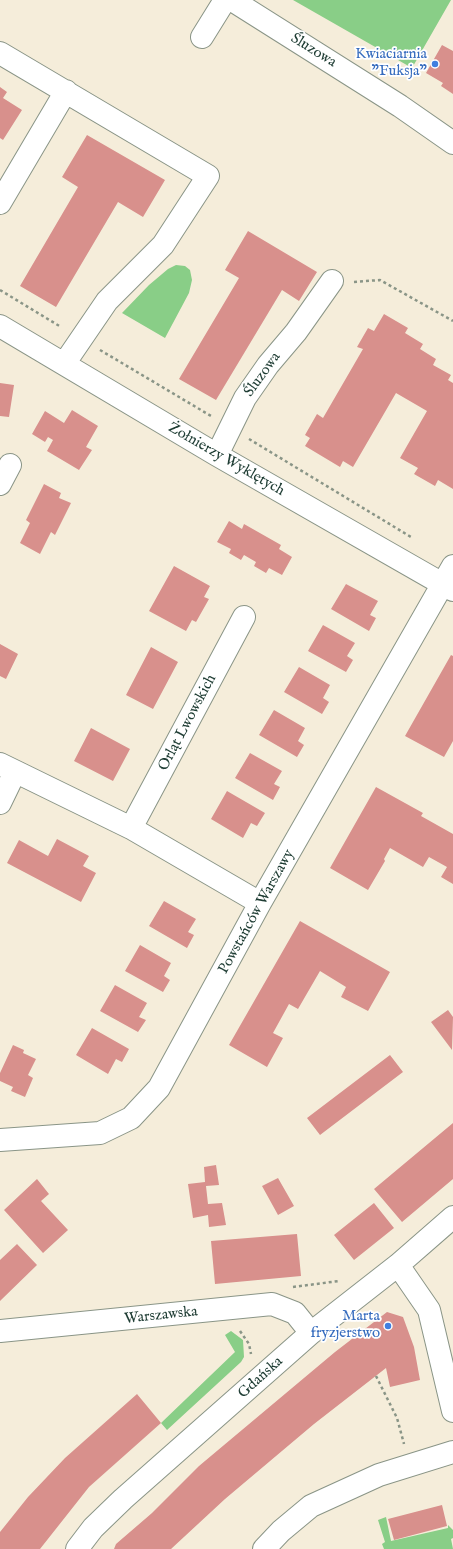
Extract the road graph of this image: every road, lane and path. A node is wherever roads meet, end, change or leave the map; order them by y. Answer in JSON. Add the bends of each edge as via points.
{"nodes":[{"id":1,"x":225,"y":0,"type":"edge"},
{"id":2,"x":243,"y":3,"type":"edge"},
{"id":3,"x":202,"y":37,"type":"dead end"},
{"id":4,"x":0,"y":53,"type":"edge"},
{"id":5,"x":66,"y":91,"type":"junction"},
{"id":6,"x":453,"y":143,"type":"edge"},
{"id":7,"x":0,"y":203,"type":"edge"},
{"id":8,"x":332,"y":282,"type":"joint"},
{"id":9,"x":453,"y":321,"type":"edge"},
{"id":10,"x":0,"y":326,"type":"edge"},
{"id":11,"x":64,"y":364,"type":"junction"},
{"id":12,"x":217,"y":455,"type":"junction"},
{"id":13,"x":10,"y":466,"type":"dead end"},
{"id":14,"x":0,"y":484,"type":"edge"},
{"id":15,"x":449,"y":580,"type":"edge"},
{"id":16,"x":244,"y":617,"type":"dead end"},
{"id":17,"x":8,"y":768,"type":"edge"},
{"id":18,"x":0,"y":803,"type":"edge"},
{"id":19,"x":131,"y":828,"type":"junction"},
{"id":20,"x":260,"y":903,"type":"junction"},
{"id":21,"x":0,"y":1140,"type":"edge"},
{"id":22,"x":453,"y":1217,"type":"edge"},
{"id":23,"x":398,"y":1265,"type":"junction"},
{"id":24,"x":344,"y":1279,"type":"dead end"},
{"id":25,"x":288,"y":1287,"type":"dead end"},
{"id":26,"x":0,"y":1331,"type":"edge"},
{"id":27,"x":311,"y":1333,"type":"junction"},
{"id":28,"x":376,"y":1376,"type":"dead end"},
{"id":29,"x":453,"y":1412,"type":"edge"},
{"id":30,"x":404,"y":1446,"type":"dead end"},
{"id":31,"x":453,"y":1452,"type":"edge"},
{"id":32,"x":77,"y":1549,"type":"edge"},
{"id":33,"x":264,"y":1549,"type":"edge"}],
"edges":[{"from":1,"to":3,"type":"street"},
{"from":2,"to":6,"type":"street","name":"Śluzowa"},
{"from":4,"to":5,"type":"street"},
{"from":5,"to":7,"type":"street"},
{"from":5,"to":11,"type":"street","via":[[208,176],[163,245],[107,301]]},
{"from":8,"to":9,"type":"path","via":[[380,280]]},
{"from":8,"to":12,"type":"street","name":"Śluzowa","via":[[245,398]]},
{"from":10,"to":11,"type":"street","name":"Żołnierzy Wyklętych"},
{"from":11,"to":12,"type":"street","name":"Żołnierzy Wyklętych"},
{"from":12,"to":15,"type":"street","name":"Żołnierzy Wyklętych"},
{"from":13,"to":14,"type":"street"},
{"from":15,"to":20,"type":"street","name":"Powstańców Warszawy"},
{"from":16,"to":19,"type":"street","name":"Orląt Lwowskich"},
{"from":17,"to":18,"type":"street"},
{"from":17,"to":19,"type":"street"},
{"from":19,"to":20,"type":"street"},
{"from":20,"to":21,"type":"street","name":"Powstańców Warszawy","via":[[159,1088],[130,1118],[100,1133]]},
{"from":22,"to":23,"type":"street","name":"Gdańska"},
{"from":23,"to":27,"type":"street","name":"Gdańska"},
{"from":23,"to":29,"type":"street","via":[[429,1310]]},
{"from":24,"to":25,"type":"path","via":[[317,1285]]},
{"from":26,"to":27,"type":"street","name":"Warszawska","via":[[272,1304],[295,1313]]},
{"from":27,"to":32,"type":"street","name":"Gdańska","via":[[123,1499],[93,1528]]},
{"from":28,"to":30,"type":"path","via":[[397,1418]]},
{"from":31,"to":33,"type":"street","via":[[379,1475],[311,1506]]}]}
